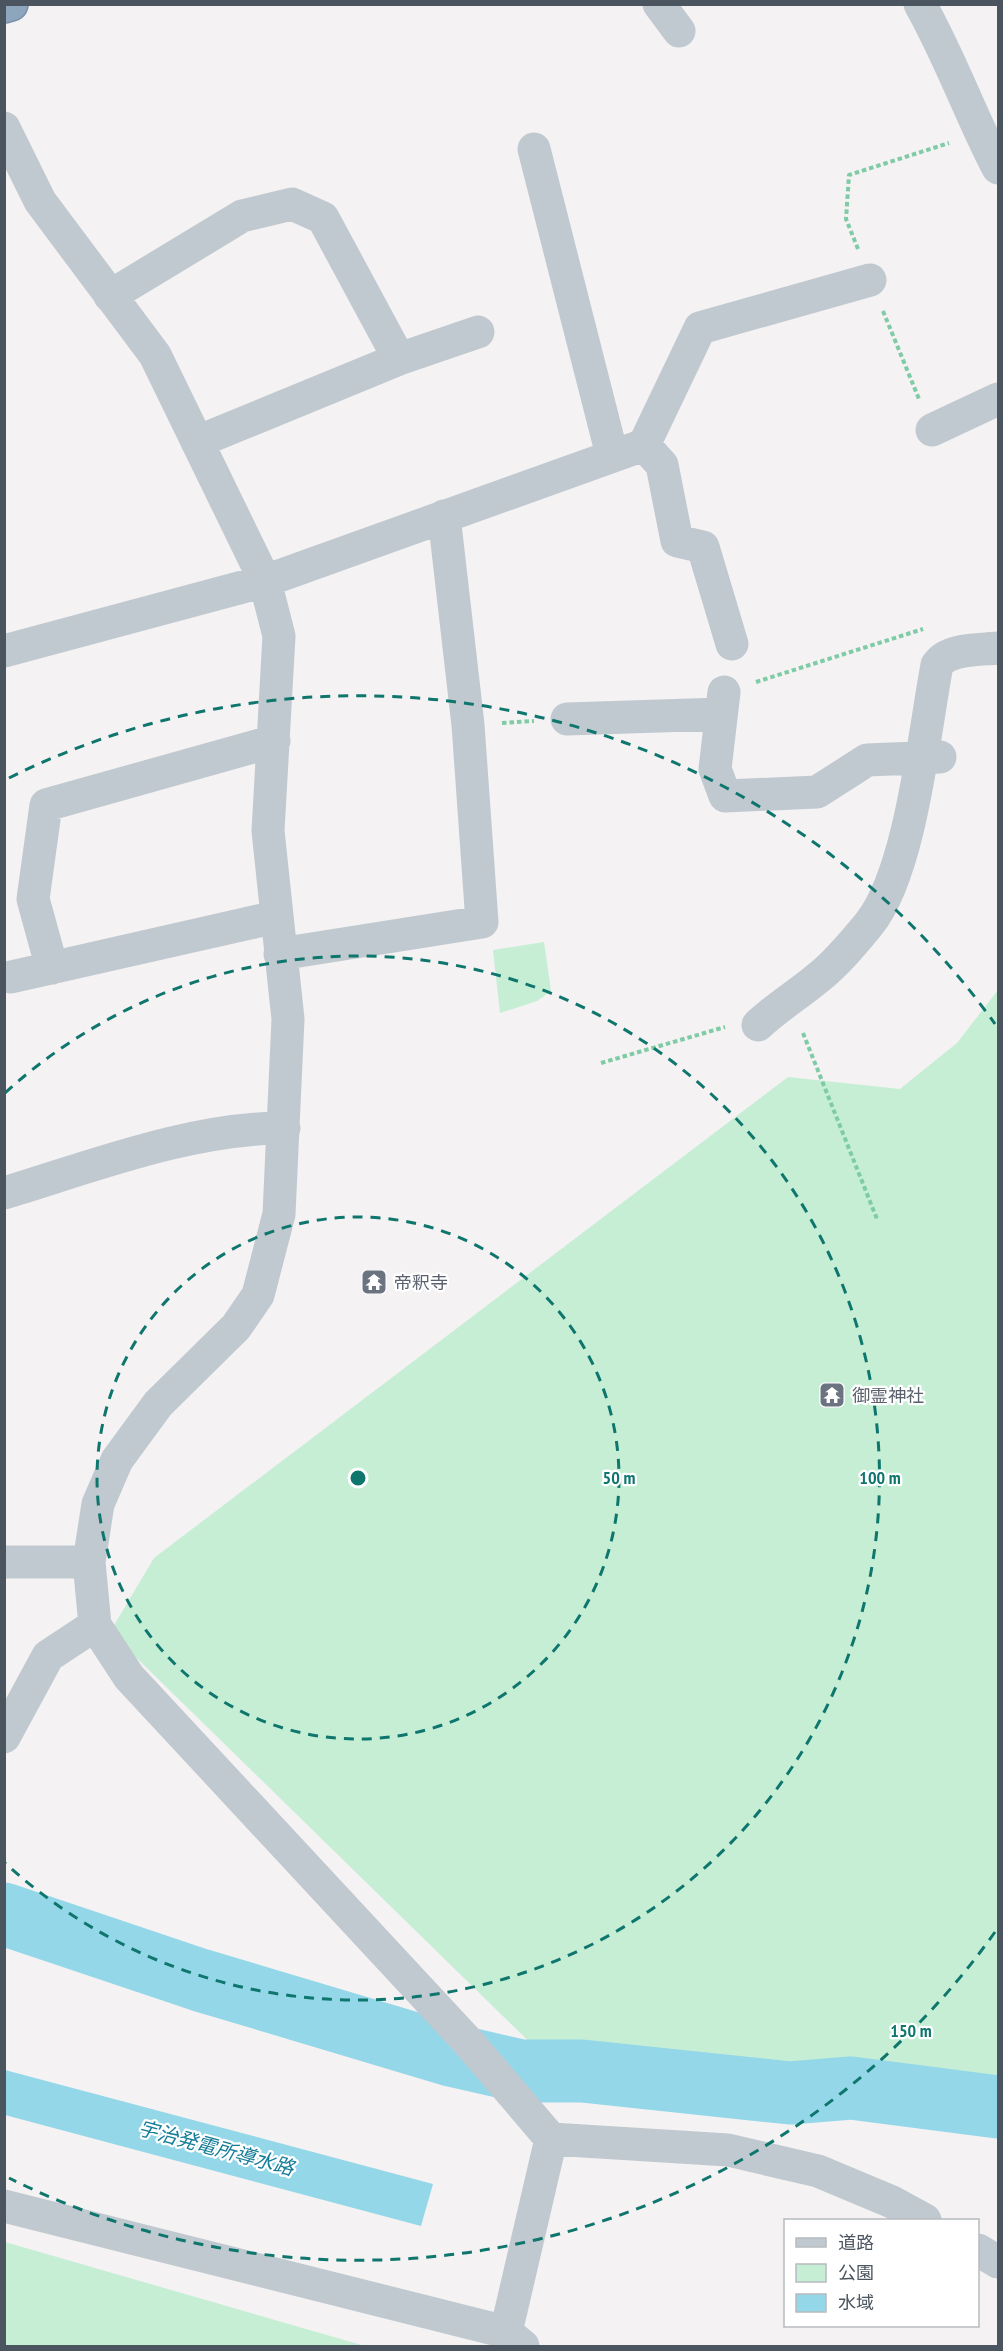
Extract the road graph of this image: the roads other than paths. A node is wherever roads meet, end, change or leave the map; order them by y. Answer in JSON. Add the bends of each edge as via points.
{"nodes":[{"id":1,"x":10,"y":4,"type":"edge"},
{"id":2,"x":659,"y":4,"type":"edge"},
{"id":3,"x":920,"y":4,"type":"edge"},
{"id":4,"x":4,"y":6,"type":"edge"},
{"id":5,"x":679,"y":31,"type":"dead end"},
{"id":6,"x":987,"y":119,"type":"edge"},
{"id":7,"x":4,"y":128,"type":"edge"},
{"id":8,"x":534,"y":149,"type":"dead end"},
{"id":9,"x":999,"y":168,"type":"edge"},
{"id":10,"x":870,"y":280,"type":"dead end"},
{"id":11,"x":110,"y":296,"type":"junction"},
{"id":12,"x":478,"y":332,"type":"dead end"},
{"id":13,"x":399,"y":359,"type":"junction"},
{"id":14,"x":999,"y":399,"type":"edge"},
{"id":15,"x":932,"y":430,"type":"dead end"},
{"id":16,"x":197,"y":442,"type":"junction"},
{"id":17,"x":644,"y":445,"type":"junction"},
{"id":18,"x":612,"y":455,"type":"junction"},
{"id":19,"x":444,"y":516,"type":"junction"},
{"id":20,"x":265,"y":581,"type":"junction"},
{"id":21,"x":732,"y":644,"type":"dead end"},
{"id":22,"x":999,"y":648,"type":"edge"},
{"id":23,"x":4,"y":651,"type":"edge"},
{"id":24,"x":567,"y":719,"type":"road end"},
{"id":25,"x":274,"y":741,"type":"junction"},
{"id":26,"x":930,"y":757,"type":"junction"},
{"id":27,"x":276,"y":917,"type":"junction"},
{"id":28,"x":280,"y":954,"type":"junction"},
{"id":29,"x":52,"y":968,"type":"junction"},
{"id":30,"x":11,"y":977,"type":"dead end"},
{"id":31,"x":758,"y":1025,"type":"road end"},
{"id":32,"x":284,"y":1128,"type":"junction"},
{"id":33,"x":4,"y":1193,"type":"edge"},
{"id":34,"x":4,"y":1562,"type":"edge"},
{"id":35,"x":89,"y":1562,"type":"junction"},
{"id":36,"x":95,"y":1625,"type":"junction"},
{"id":37,"x":4,"y":1737,"type":"edge"},
{"id":38,"x":551,"y":2139,"type":"junction"},
{"id":39,"x":4,"y":2206,"type":"edge"},
{"id":40,"x":923,"y":2219,"type":"edge"},
{"id":41,"x":979,"y":2251,"type":"edge"},
{"id":42,"x":999,"y":2262,"type":"edge"},
{"id":43,"x":514,"y":2339,"type":"edge"}],
"edges":[{"from":1,"to":4,"type":"highway"},
{"from":2,"to":5,"type":"street"},
{"from":3,"to":6,"type":"street"},
{"from":6,"to":9,"type":"street"},
{"from":7,"to":11,"type":"street","via":[[40,201]]},
{"from":8,"to":18,"type":"street"},
{"from":10,"to":17,"type":"street","via":[[700,328]]},
{"from":11,"to":13,"type":"street","via":[[242,216],[292,204],[323,218]]},
{"from":11,"to":16,"type":"street","via":[[155,355]]},
{"from":12,"to":13,"type":"street"},
{"from":13,"to":16,"type":"street"},
{"from":14,"to":15,"type":"street"},
{"from":16,"to":20,"type":"street"},
{"from":17,"to":18,"type":"street"},
{"from":17,"to":21,"type":"street","via":[[662,465],[677,541],[703,547]]},
{"from":18,"to":19,"type":"street"},
{"from":19,"to":20,"type":"street"},
{"from":19,"to":28,"type":"street","via":[[468,725],[483,922]]},
{"from":20,"to":23,"type":"street"},
{"from":20,"to":25,"type":"street","via":[[279,636]]},
{"from":22,"to":26,"type":"street","via":[[942,657],[937,665]]},
{"from":24,"to":26,"type":"street","via":[[722,703],[715,769],[725,796],[817,792],[867,760]]},
{"from":25,"to":27,"type":"street","via":[[268,831]]},
{"from":25,"to":29,"type":"street","via":[[46,805],[33,899]]},
{"from":26,"to":31,"type":"street","via":[[894,876],[870,922],[820,976]]},
{"from":27,"to":28,"type":"street"},
{"from":27,"to":29,"type":"street"},
{"from":28,"to":32,"type":"street","via":[[288,1019]]},
{"from":29,"to":30,"type":"street"},
{"from":32,"to":33,"type":"street","via":[[252,1128],[137,1152]]},
{"from":32,"to":35,"type":"street","via":[[279,1214],[258,1295],[236,1327],[158,1404],[117,1460],[98,1504]]},
{"from":34,"to":35,"type":"street"},
{"from":35,"to":36,"type":"street"},
{"from":36,"to":37,"type":"street","via":[[48,1656]]},
{"from":36,"to":38,"type":"street","via":[[129,1677],[470,2044]]},
{"from":38,"to":40,"type":"street","via":[[728,2150],[818,2171]]},
{"from":38,"to":43,"type":"street"},
{"from":39,"to":43,"type":"street"},
{"from":41,"to":42,"type":"street"}]}
